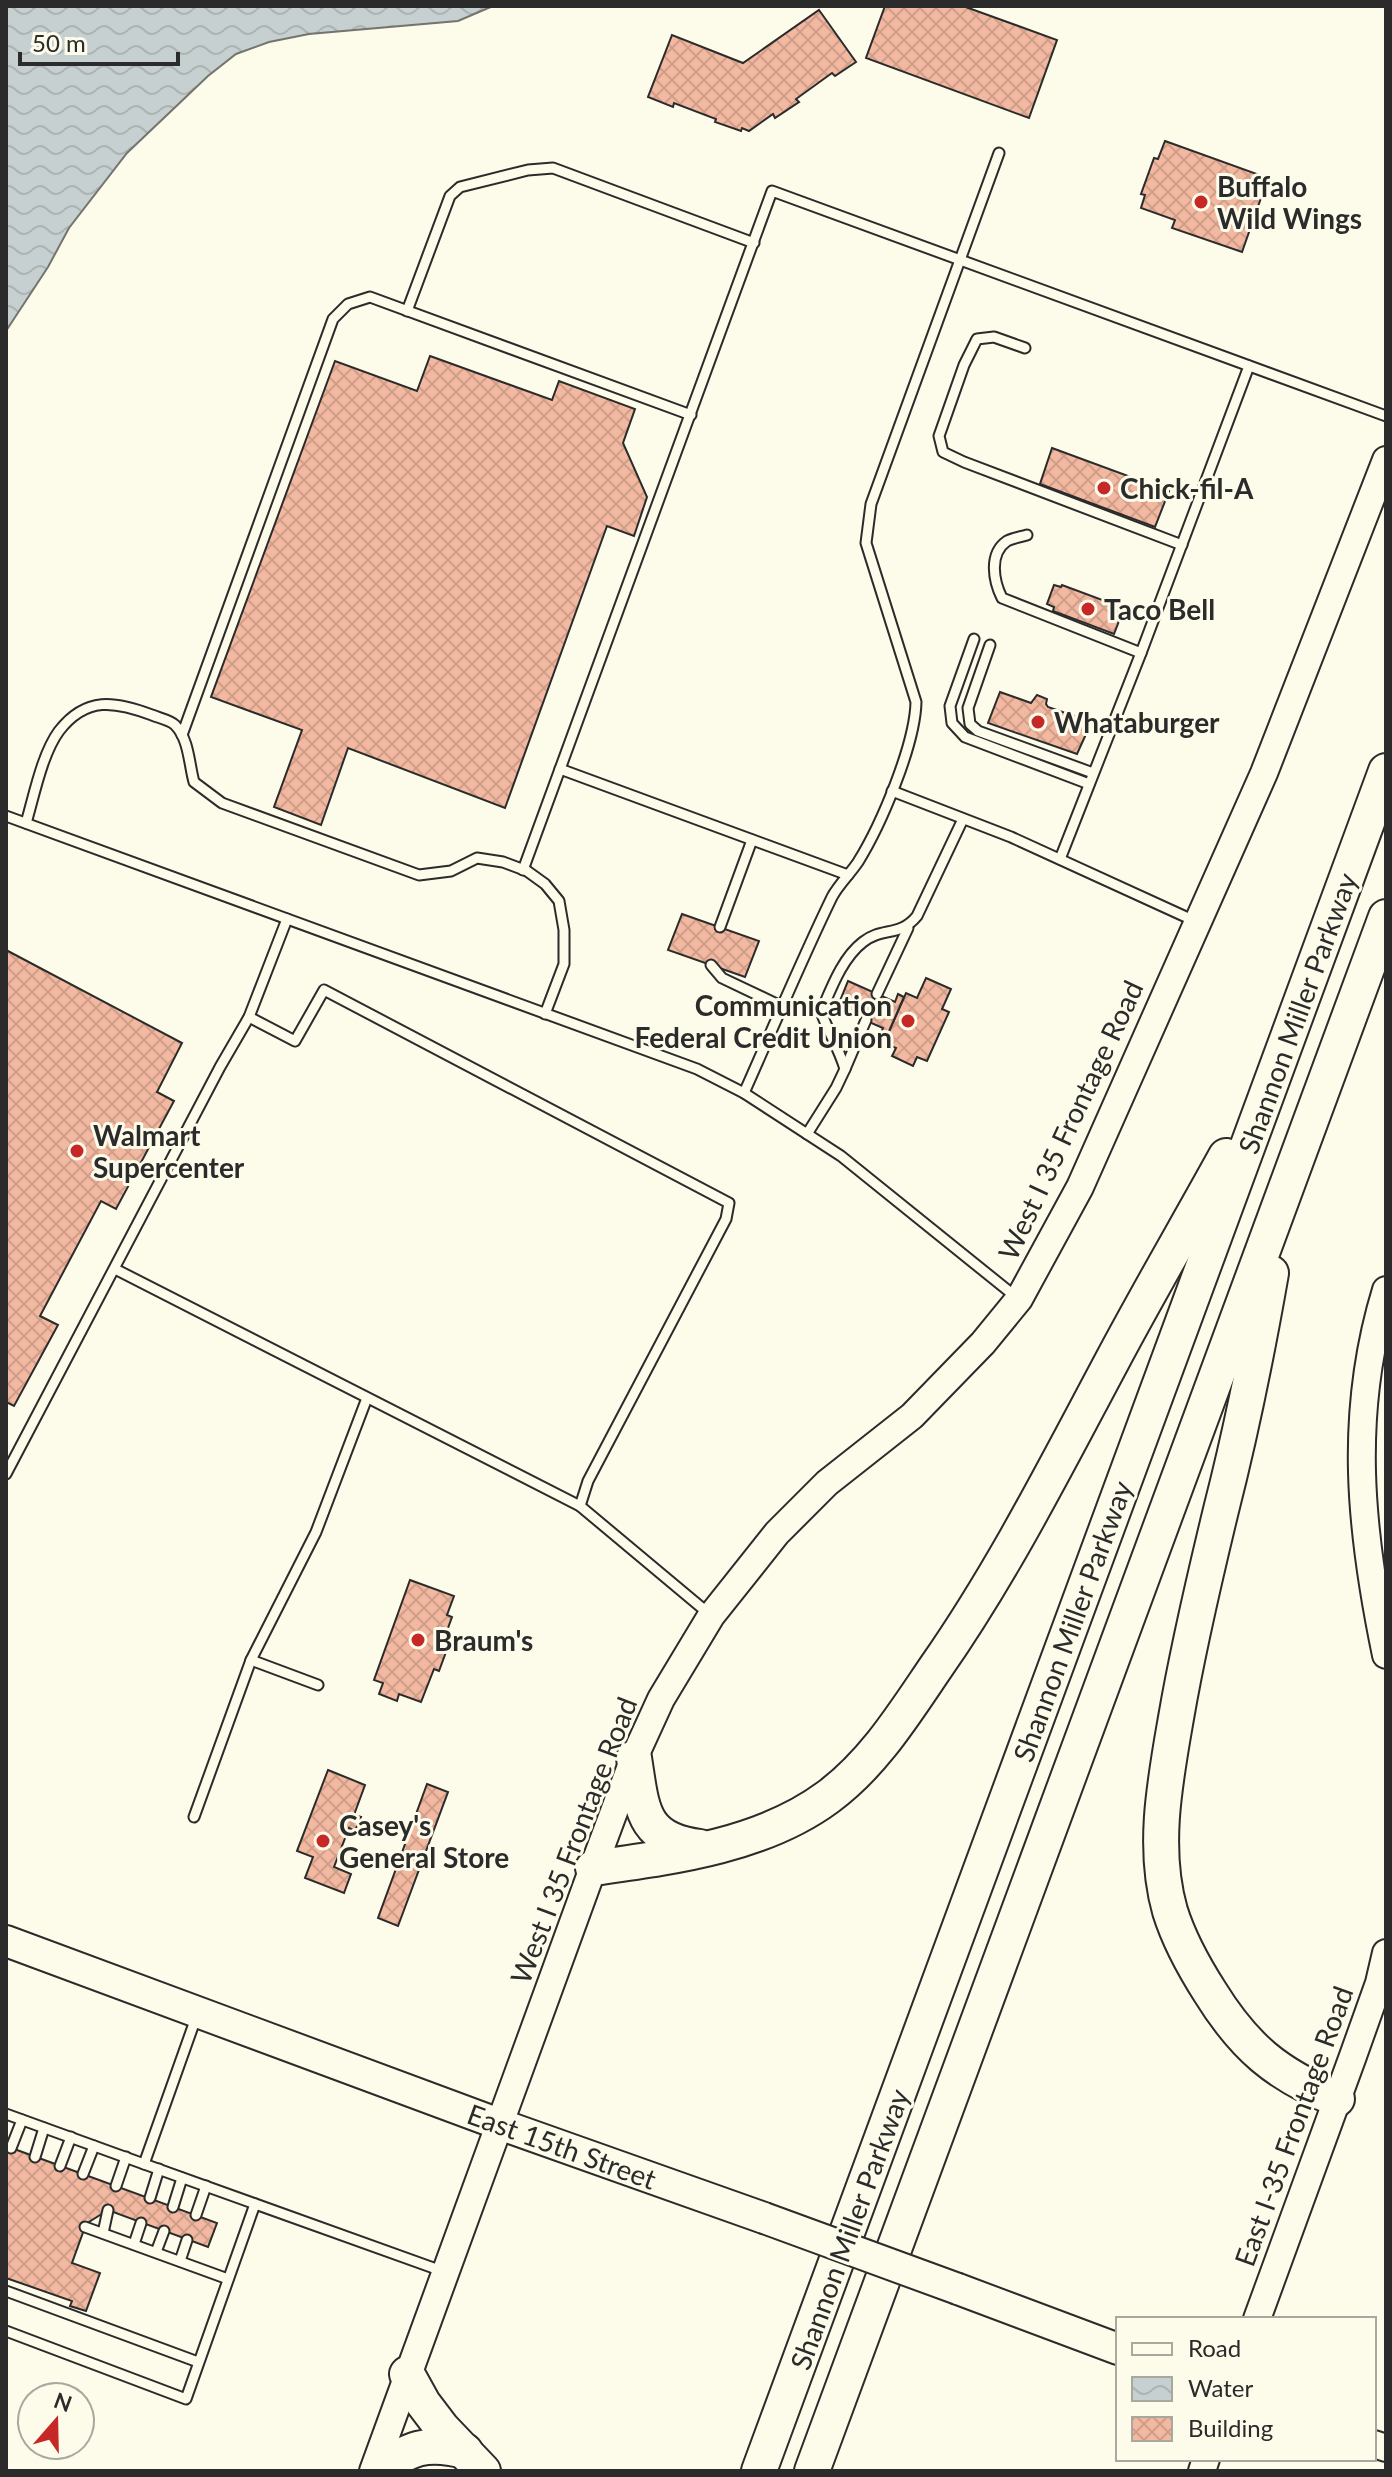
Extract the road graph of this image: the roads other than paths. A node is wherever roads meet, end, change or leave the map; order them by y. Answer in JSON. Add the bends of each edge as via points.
{"nodes":[{"id":1,"x":999,"y":153,"type":"dead end"},
{"id":2,"x":754,"y":243,"type":"junction"},
{"id":3,"x":961,"y":261,"type":"junction"},
{"id":4,"x":407,"y":311,"type":"junction"},
{"id":5,"x":1025,"y":348,"type":"dead end"},
{"id":6,"x":1249,"y":366,"type":"junction"},
{"id":7,"x":691,"y":415,"type":"junction"},
{"id":8,"x":1386,"y":416,"type":"edge"},
{"id":9,"x":1386,"y":460,"type":"edge"},
{"id":10,"x":1027,"y":535,"type":"dead end"},
{"id":11,"x":1182,"y":545,"type":"junction"},
{"id":12,"x":974,"y":639,"type":"dead end"},
{"id":13,"x":990,"y":645,"type":"dead end"},
{"id":14,"x":1141,"y":653,"type":"junction"},
{"id":15,"x":182,"y":735,"type":"junction"},
{"id":16,"x":560,"y":769,"type":"junction"},
{"id":17,"x":1386,"y":771,"type":"edge"},
{"id":18,"x":1093,"y":773,"type":"junction"},
{"id":19,"x":1089,"y":784,"type":"junction"},
{"id":20,"x":892,"y":791,"type":"junction"},
{"id":21,"x":6,"y":816,"type":"edge"},
{"id":22,"x":963,"y":819,"type":"junction"},
{"id":23,"x":26,"y":823,"type":"junction"},
{"id":24,"x":752,"y":840,"type":"junction"},
{"id":25,"x":1060,"y":859,"type":"junction"},
{"id":26,"x":523,"y":870,"type":"junction"},
{"id":27,"x":848,"y":875,"type":"junction"},
{"id":28,"x":1386,"y":917,"type":"edge"},
{"id":29,"x":287,"y":919,"type":"junction"},
{"id":30,"x":1197,"y":922,"type":"junction"},
{"id":31,"x":720,"y":927,"type":"dead end"},
{"id":32,"x":908,"y":928,"type":"junction"},
{"id":33,"x":711,"y":965,"type":"dead end"},
{"id":34,"x":877,"y":994,"type":"dead end"},
{"id":35,"x":783,"y":1007,"type":"junction"},
{"id":36,"x":545,"y":1014,"type":"junction"},
{"id":37,"x":249,"y":1017,"type":"junction"},
{"id":38,"x":866,"y":1020,"type":"dead end"},
{"id":39,"x":1279,"y":1061,"type":"junction"},
{"id":40,"x":845,"y":1069,"type":"junction"},
{"id":41,"x":744,"y":1093,"type":"junction"},
{"id":42,"x":807,"y":1134,"type":"junction"},
{"id":43,"x":1288,"y":1183,"type":"junction"},
{"id":44,"x":115,"y":1269,"type":"junction"},
{"id":45,"x":1386,"y":1290,"type":"edge"},
{"id":46,"x":1019,"y":1299,"type":"junction"},
{"id":47,"x":367,"y":1398,"type":"junction"},
{"id":48,"x":6,"y":1474,"type":"edge"},
{"id":49,"x":580,"y":1506,"type":"junction"},
{"id":50,"x":711,"y":1616,"type":"junction"},
{"id":51,"x":1385,"y":1652,"type":"edge"},
{"id":52,"x":251,"y":1660,"type":"junction"},
{"id":53,"x":318,"y":1685,"type":"dead end"},
{"id":54,"x":634,"y":1758,"type":"junction"},
{"id":55,"x":194,"y":1817,"type":"dead end"},
{"id":56,"x":709,"y":1848,"type":"junction"},
{"id":57,"x":593,"y":1868,"type":"junction"},
{"id":58,"x":6,"y":1941,"type":"edge"},
{"id":59,"x":1386,"y":1953,"type":"edge"},
{"id":60,"x":198,"y":2012,"type":"junction"},
{"id":61,"x":1337,"y":2099,"type":"junction"},
{"id":62,"x":6,"y":2114,"type":"edge"},
{"id":63,"x":22,"y":2120,"type":"junction"},
{"id":64,"x":499,"y":2124,"type":"junction"},
{"id":65,"x":44,"y":2128,"type":"junction"},
{"id":66,"x":71,"y":2137,"type":"junction"},
{"id":67,"x":94,"y":2146,"type":"junction"},
{"id":68,"x":11,"y":2148,"type":"dead end"},
{"id":69,"x":35,"y":2157,"type":"dead end"},
{"id":70,"x":126,"y":2157,"type":"junction"},
{"id":71,"x":144,"y":2164,"type":"junction"},
{"id":72,"x":60,"y":2166,"type":"dead end"},
{"id":73,"x":159,"y":2169,"type":"junction"},
{"id":74,"x":83,"y":2174,"type":"dead end"},
{"id":75,"x":182,"y":2178,"type":"junction"},
{"id":76,"x":116,"y":2186,"type":"dead end"},
{"id":77,"x":206,"y":2186,"type":"junction"},
{"id":78,"x":150,"y":2198,"type":"dead end"},
{"id":79,"x":255,"y":2204,"type":"junction"},
{"id":80,"x":173,"y":2207,"type":"dead end"},
{"id":81,"x":108,"y":2210,"type":"dead end"},
{"id":82,"x":196,"y":2215,"type":"dead end"},
{"id":83,"x":141,"y":2223,"type":"dead end"},
{"id":84,"x":85,"y":2227,"type":"dead end"},
{"id":85,"x":164,"y":2231,"type":"dead end"},
{"id":86,"x":103,"y":2233,"type":"junction"},
{"id":87,"x":187,"y":2240,"type":"dead end"},
{"id":88,"x":134,"y":2244,"type":"junction"},
{"id":89,"x":156,"y":2252,"type":"junction"},
{"id":90,"x":180,"y":2261,"type":"junction"},
{"id":91,"x":445,"y":2272,"type":"junction"},
{"id":92,"x":228,"y":2279,"type":"junction"},
{"id":93,"x":6,"y":2291,"type":"edge"},
{"id":94,"x":1258,"y":2317,"type":"edge"},
{"id":95,"x":6,"y":2331,"type":"edge"},
{"id":96,"x":1116,"y":2348,"type":"edge"},
{"id":97,"x":198,"y":2362,"type":"junction"},
{"id":98,"x":407,"y":2374,"type":"junction"},
{"id":99,"x":474,"y":2461,"type":"edge"},
{"id":100,"x":376,"y":2471,"type":"edge"},
{"id":101,"x":759,"y":2471,"type":"edge"},
{"id":102,"x":812,"y":2471,"type":"edge"}],
"edges":[{"from":1,"to":3,"type":"lane"},
{"from":2,"to":3,"type":"lane","via":[[772,191]]},
{"from":2,"to":4,"type":"lane","via":[[553,168],[528,170],[460,187],[450,196]]},
{"from":2,"to":7,"type":"lane"},
{"from":3,"to":6,"type":"lane"},
{"from":3,"to":20,"type":"lane","via":[[871,504],[866,543],[916,702],[916,721]]},
{"from":4,"to":7,"type":"lane"},
{"from":4,"to":15,"type":"lane","via":[[370,297],[348,304],[333,319]]},
{"from":5,"to":11,"type":"lane","via":[[994,337],[977,339],[939,436],[943,452]]},
{"from":6,"to":8,"type":"lane"},
{"from":6,"to":11,"type":"lane"},
{"from":7,"to":16,"type":"lane"},
{"from":9,"to":30,"type":"street","name":"West I 35 Frontage Road","via":[[1264,773]]},
{"from":10,"to":14,"type":"lane","via":[[1001,547],[994,582],[1002,598]]},
{"from":11,"to":14,"type":"lane"},
{"from":12,"to":19,"type":"lane","via":[[950,706],[952,723],[965,737]]},
{"from":13,"to":18,"type":"lane","via":[[968,708],[970,724]]},
{"from":14,"to":18,"type":"lane"},
{"from":15,"to":23,"type":"lane","via":[[174,723],[122,705],[87,707],[57,734]]},
{"from":15,"to":26,"type":"lane","via":[[194,782],[246,813],[419,875],[451,871],[477,858]]},
{"from":16,"to":24,"type":"lane"},
{"from":16,"to":26,"type":"lane"},
{"from":17,"to":39,"type":"highway","name":"Shannon Miller Parkway"},
{"from":18,"to":19,"type":"lane"},
{"from":19,"to":25,"type":"lane"},
{"from":20,"to":22,"type":"lane"},
{"from":20,"to":27,"type":"lane"},
{"from":21,"to":23,"type":"lane"},
{"from":22,"to":25,"type":"lane"},
{"from":22,"to":32,"type":"lane"},
{"from":23,"to":29,"type":"lane"},
{"from":24,"to":27,"type":"lane"},
{"from":24,"to":31,"type":"lane"},
{"from":25,"to":30,"type":"lane"},
{"from":26,"to":36,"type":"lane","via":[[559,901],[564,930],[564,964]]},
{"from":27,"to":35,"type":"lane","via":[[834,893]]},
{"from":28,"to":43,"type":"highway","name":"Shannon Miller Parkway"},
{"from":29,"to":36,"type":"lane"},
{"from":29,"to":37,"type":"lane"},
{"from":30,"to":46,"type":"street","name":"West I 35 Frontage Road","via":[[1080,1187]]},
{"from":32,"to":34,"type":"lane"},
{"from":32,"to":40,"type":"lane","via":[[863,942],[821,1012]]},
{"from":33,"to":35,"type":"lane","via":[[722,978]]},
{"from":35,"to":41,"type":"lane"},
{"from":36,"to":41,"type":"lane","via":[[697,1069]]},
{"from":37,"to":44,"type":"lane"},
{"from":37,"to":49,"type":"lane","via":[[295,1041],[324,990],[729,1203],[726,1219],[588,1481]]},
{"from":38,"to":40,"type":"lane"},
{"from":39,"to":56,"type":"highway","via":[[1031,1515],[964,1628],[891,1733],[858,1773],[826,1799],[748,1838]]},
{"from":39,"to":101,"type":"highway","name":"Shannon Miller Parkway"},
{"from":40,"to":42,"type":"lane"},
{"from":41,"to":42,"type":"lane"},
{"from":42,"to":46,"type":"lane"},
{"from":43,"to":61,"type":"highway","via":[[1245,1415],[1191,1633],[1164,1786],[1162,1864],[1170,1910],[1190,1960],[1217,2004],[1253,2049],[1280,2071]]},
{"from":43,"to":102,"type":"highway","name":"Shannon Miller Parkway"},
{"from":44,"to":47,"type":"lane"},
{"from":44,"to":48,"type":"lane"},
{"from":45,"to":51,"type":"street","via":[[1366,1384],[1361,1453],[1363,1518]]},
{"from":46,"to":50,"type":"street","name":"West I 35 Frontage Road","via":[[912,1416],[827,1483],[777,1533]]},
{"from":47,"to":49,"type":"lane"},
{"from":47,"to":52,"type":"lane","via":[[316,1532]]},
{"from":49,"to":50,"type":"lane"},
{"from":50,"to":54,"type":"street","name":"West I 35 Frontage Road","via":[[661,1699]]},
{"from":52,"to":53,"type":"lane"},
{"from":52,"to":55,"type":"lane"},
{"from":54,"to":56,"type":"highway","via":[[649,1822],[665,1838]]},
{"from":54,"to":57,"type":"street","name":"West I 35 Frontage Road"},
{"from":56,"to":57,"type":"highway"},
{"from":57,"to":64,"type":"street","name":"West I 35 Frontage Road"},
{"from":58,"to":60,"type":"main road","name":"East 15th Street"},
{"from":59,"to":61,"type":"street","name":"East I-35 Frontage Road"},
{"from":60,"to":64,"type":"main road","name":"East 15th Street"},
{"from":60,"to":71,"type":"lane"},
{"from":61,"to":94,"type":"street","name":"East I-35 Frontage Road"},
{"from":62,"to":63,"type":"lane"},
{"from":63,"to":65,"type":"lane"},
{"from":63,"to":68,"type":"lane"},
{"from":64,"to":91,"type":"street","name":"West I 35 Frontage Road"},
{"from":64,"to":96,"type":"main road","name":"East 15th Street","bridge":true},
{"from":65,"to":66,"type":"lane"},
{"from":65,"to":69,"type":"lane"},
{"from":66,"to":67,"type":"lane"},
{"from":66,"to":72,"type":"lane"},
{"from":67,"to":70,"type":"lane"},
{"from":67,"to":74,"type":"lane"},
{"from":70,"to":71,"type":"lane"},
{"from":70,"to":76,"type":"lane"},
{"from":71,"to":73,"type":"lane"},
{"from":73,"to":75,"type":"lane"},
{"from":73,"to":78,"type":"lane"},
{"from":75,"to":77,"type":"lane"},
{"from":75,"to":80,"type":"lane"},
{"from":77,"to":79,"type":"lane"},
{"from":77,"to":82,"type":"lane"},
{"from":79,"to":91,"type":"lane"},
{"from":79,"to":92,"type":"lane"},
{"from":81,"to":86,"type":"lane"},
{"from":83,"to":88,"type":"lane"},
{"from":84,"to":86,"type":"lane"},
{"from":85,"to":89,"type":"lane"},
{"from":86,"to":88,"type":"lane"},
{"from":87,"to":90,"type":"lane"},
{"from":88,"to":89,"type":"lane"},
{"from":89,"to":90,"type":"lane"},
{"from":90,"to":92,"type":"lane"},
{"from":91,"to":98,"type":"street","name":"West I 35 Frontage Road"},
{"from":92,"to":97,"type":"lane"},
{"from":93,"to":97,"type":"lane"},
{"from":95,"to":97,"type":"lane","via":[[186,2399]]},
{"from":98,"to":99,"type":"highway","via":[[442,2428]]},
{"from":98,"to":100,"type":"street","name":"West I 35 Frontage Road"},
{"from":99,"to":100,"type":"highway","via":[[442,2445],[422,2447]]}]}
